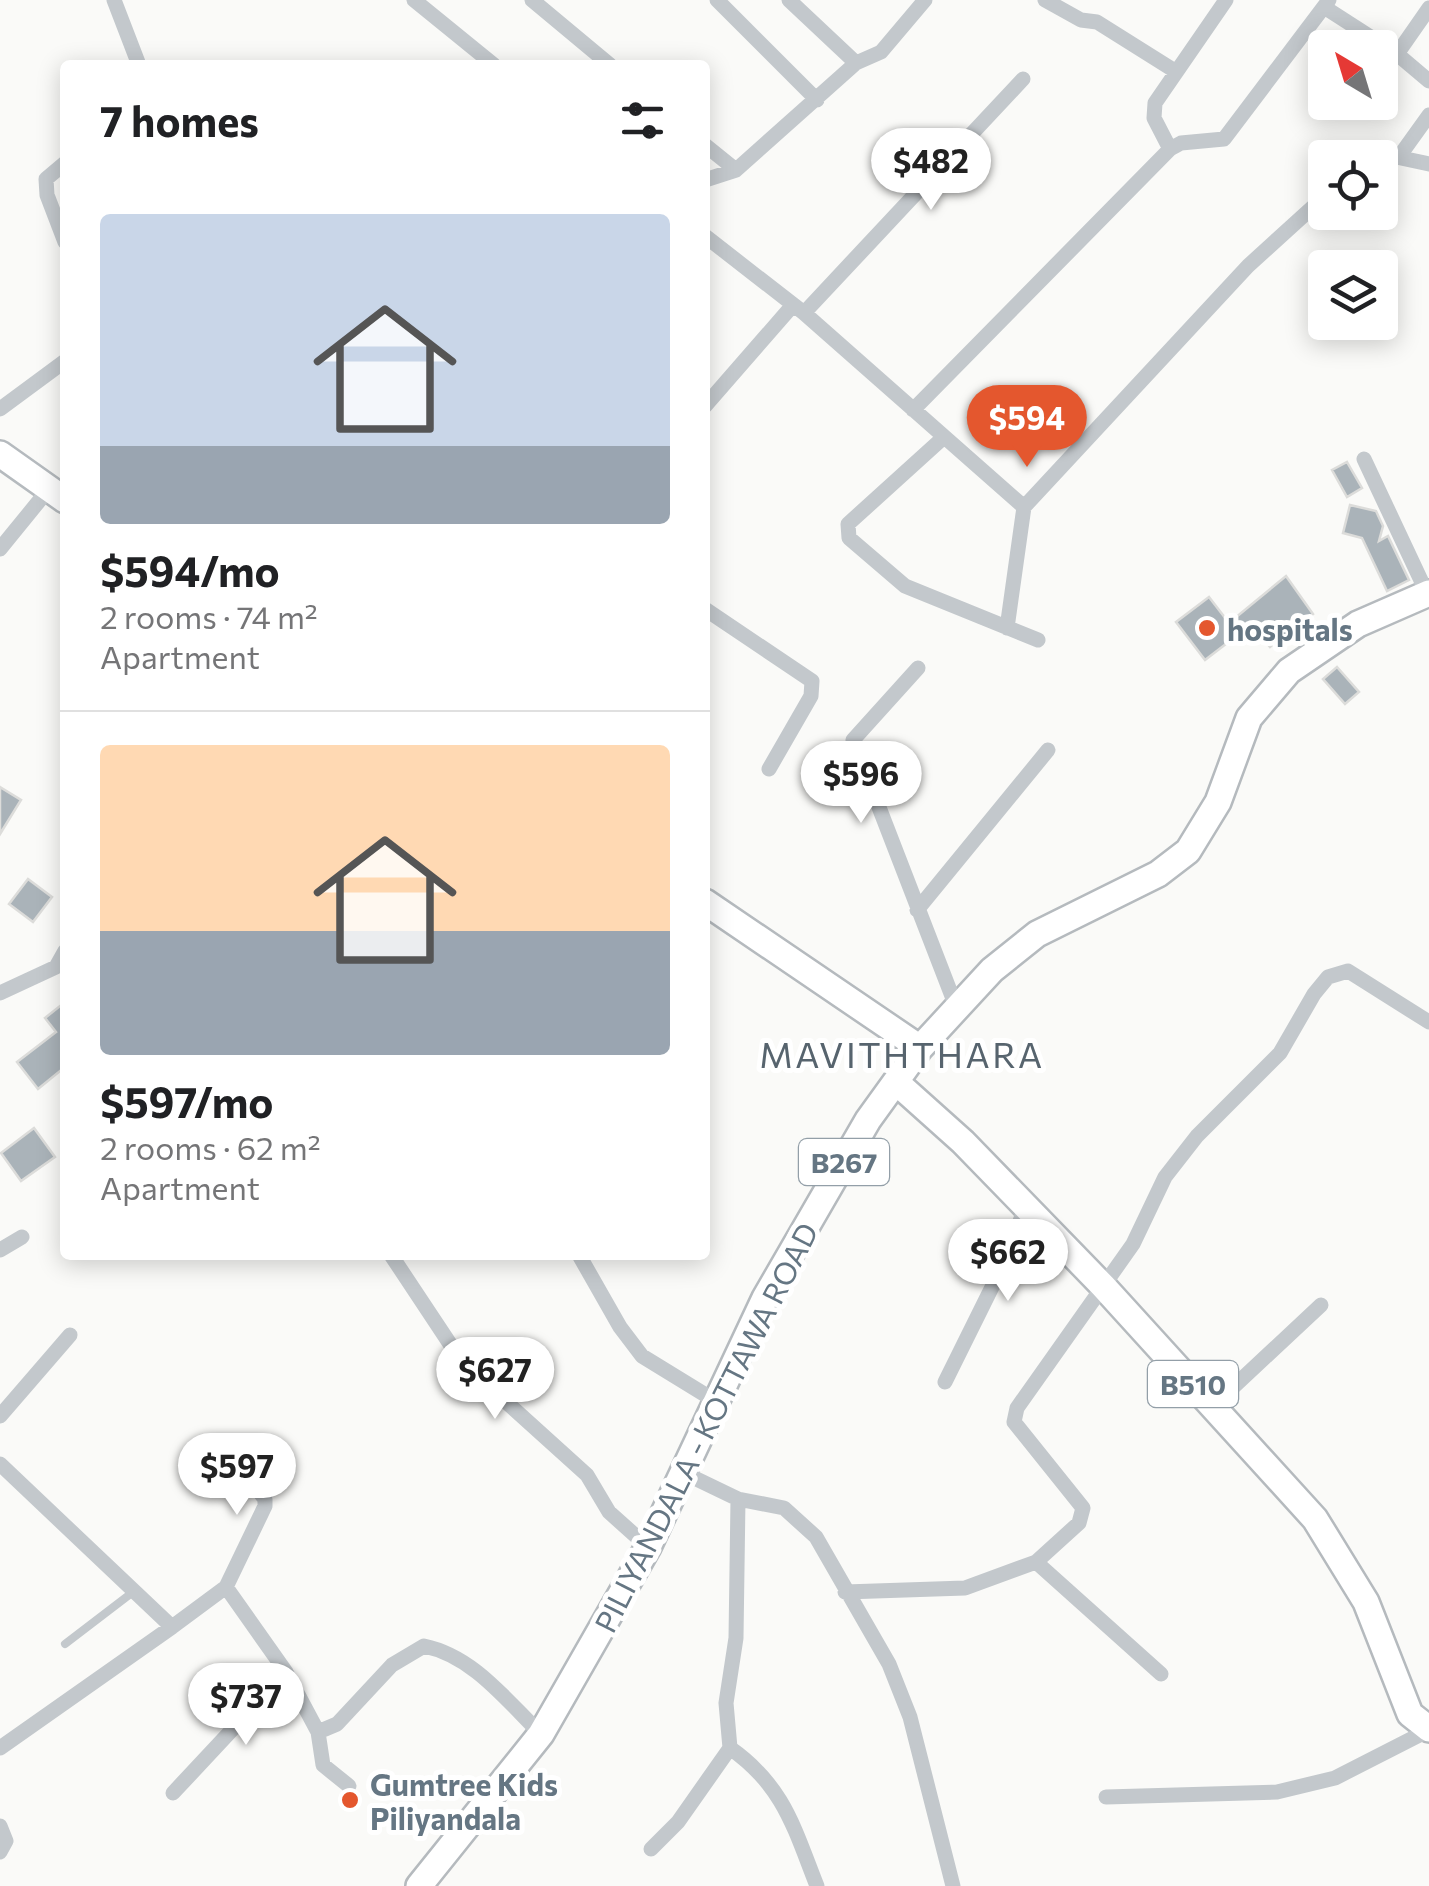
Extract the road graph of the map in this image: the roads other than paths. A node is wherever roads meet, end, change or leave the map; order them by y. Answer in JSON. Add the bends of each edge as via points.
{"nodes":[{"id":1,"x":114,"y":0,"type":"edge"},
{"id":2,"x":414,"y":0,"type":"edge"},
{"id":3,"x":532,"y":0,"type":"edge"},
{"id":4,"x":717,"y":0,"type":"edge"},
{"id":5,"x":789,"y":0,"type":"edge"},
{"id":6,"x":925,"y":0,"type":"edge"},
{"id":7,"x":1045,"y":0,"type":"edge"},
{"id":8,"x":1226,"y":0,"type":"edge"},
{"id":9,"x":1327,"y":4,"type":"edge"},
{"id":10,"x":1429,"y":8,"type":"edge"},
{"id":11,"x":1363,"y":30,"type":"edge"},
{"id":12,"x":1398,"y":53,"type":"edge"},
{"id":13,"x":1398,"y":55,"type":"edge"},
{"id":14,"x":137,"y":60,"type":"edge"},
{"id":15,"x":488,"y":60,"type":"edge"},
{"id":16,"x":604,"y":60,"type":"edge"},
{"id":17,"x":856,"y":64,"type":"junction"},
{"id":18,"x":1175,"y":71,"type":"junction"},
{"id":19,"x":1023,"y":79,"type":"dead end"},
{"id":20,"x":1429,"y":81,"type":"edge"},
{"id":21,"x":816,"y":100,"type":"junction"},
{"id":22,"x":1429,"y":115,"type":"edge"},
{"id":23,"x":710,"y":148,"type":"edge"},
{"id":24,"x":1170,"y":149,"type":"junction"},
{"id":25,"x":1400,"y":154,"type":"joint"},
{"id":26,"x":1429,"y":164,"type":"edge"},
{"id":27,"x":60,"y":167,"type":"edge"},
{"id":28,"x":736,"y":170,"type":"junction"},
{"id":29,"x":710,"y":178,"type":"edge"},
{"id":30,"x":1308,"y":211,"type":"edge"},
{"id":31,"x":60,"y":229,"type":"edge"},
{"id":32,"x":710,"y":240,"type":"edge"},
{"id":33,"x":799,"y":309,"type":"junction"},
{"id":34,"x":60,"y":365,"type":"edge"},
{"id":35,"x":710,"y":401,"type":"edge"},
{"id":36,"x":0,"y":410,"type":"edge"},
{"id":37,"x":912,"y":410,"type":"junction"},
{"id":38,"x":944,"y":437,"type":"junction"},
{"id":39,"x":0,"y":454,"type":"edge"},
{"id":40,"x":1364,"y":460,"type":"dead end"},
{"id":41,"x":57,"y":495,"type":"edge"},
{"id":42,"x":1024,"y":507,"type":"junction"},
{"id":43,"x":0,"y":549,"type":"edge"},
{"id":44,"x":1428,"y":593,"type":"edge"},
{"id":45,"x":710,"y":612,"type":"edge"},
{"id":46,"x":1007,"y":628,"type":"junction"},
{"id":47,"x":1038,"y":640,"type":"dead end"},
{"id":48,"x":918,"y":668,"type":"dead end"},
{"id":49,"x":1048,"y":750,"type":"dead end"},
{"id":50,"x":769,"y":769,"type":"dead end"},
{"id":51,"x":710,"y":905,"type":"edge"},
{"id":52,"x":918,"y":910,"type":"junction"},
{"id":53,"x":60,"y":960,"type":"edge"},
{"id":54,"x":0,"y":994,"type":"edge"},
{"id":55,"x":957,"y":1009,"type":"junction"},
{"id":56,"x":1429,"y":1022,"type":"edge"},
{"id":57,"x":920,"y":1048,"type":"junction"},
{"id":58,"x":896,"y":1082,"type":"junction"},
{"id":59,"x":1026,"y":1206,"type":"junction"},
{"id":60,"x":22,"y":1236,"type":"dead end"},
{"id":61,"x":0,"y":1250,"type":"edge"},
{"id":62,"x":394,"y":1260,"type":"edge"},
{"id":63,"x":582,"y":1260,"type":"edge"},
{"id":64,"x":1103,"y":1286,"type":"junction"},
{"id":65,"x":1322,"y":1304,"type":"dead end"},
{"id":66,"x":70,"y":1334,"type":"dead end"},
{"id":67,"x":944,"y":1382,"type":"dead end"},
{"id":68,"x":717,"y":1402,"type":"junction"},
{"id":69,"x":1213,"y":1406,"type":"junction"},
{"id":70,"x":0,"y":1416,"type":"edge"},
{"id":71,"x":226,"y":1451,"type":"dead end"},
{"id":72,"x":0,"y":1464,"type":"edge"},
{"id":73,"x":684,"y":1474,"type":"junction"},
{"id":74,"x":738,"y":1499,"type":"junction"},
{"id":75,"x":648,"y":1546,"type":"junction"},
{"id":76,"x":1036,"y":1562,"type":"junction"},
{"id":77,"x":226,"y":1587,"type":"junction"},
{"id":78,"x":134,"y":1592,"type":"junction"},
{"id":79,"x":845,"y":1592,"type":"junction"},
{"id":80,"x":172,"y":1627,"type":"junction"},
{"id":81,"x":65,"y":1644,"type":"dead end"},
{"id":82,"x":286,"y":1672,"type":"junction"},
{"id":83,"x":1161,"y":1674,"type":"dead end"},
{"id":84,"x":1429,"y":1730,"type":"edge"},
{"id":85,"x":318,"y":1732,"type":"junction"},
{"id":86,"x":542,"y":1734,"type":"junction"},
{"id":87,"x":0,"y":1747,"type":"edge"},
{"id":88,"x":730,"y":1748,"type":"junction"},
{"id":89,"x":349,"y":1786,"type":"dead end"},
{"id":90,"x":172,"y":1793,"type":"dead end"},
{"id":91,"x":1106,"y":1798,"type":"dead end"},
{"id":92,"x":0,"y":1826,"type":"edge"},
{"id":93,"x":651,"y":1849,"type":"dead end"},
{"id":94,"x":0,"y":1852,"type":"edge"},
{"id":95,"x":814,"y":1885,"type":"edge"},
{"id":96,"x":419,"y":1886,"type":"edge"},
{"id":97,"x":952,"y":1886,"type":"edge"}],
"edges":[{"from":1,"to":14,"type":"street"},
{"from":2,"to":15,"type":"street"},
{"from":3,"to":16,"type":"street"},
{"from":4,"to":21,"type":"street"},
{"from":5,"to":17,"type":"street"},
{"from":6,"to":17,"type":"street","via":[[882,52]]},
{"from":7,"to":18,"type":"street","via":[[1097,22]]},
{"from":8,"to":18,"type":"street"},
{"from":9,"to":11,"type":"street"},
{"from":9,"to":24,"type":"street","via":[[1224,139]]},
{"from":10,"to":12,"type":"street"},
{"from":13,"to":20,"type":"street"},
{"from":17,"to":21,"type":"street"},
{"from":18,"to":24,"type":"street","via":[[1155,103],[1154,118]]},
{"from":19,"to":33,"type":"street"},
{"from":21,"to":28,"type":"street"},
{"from":22,"to":25,"type":"street"},
{"from":23,"to":28,"type":"street"},
{"from":24,"to":37,"type":"street"},
{"from":25,"to":26,"type":"street"},
{"from":27,"to":31,"type":"street","via":[[46,179]]},
{"from":28,"to":29,"type":"street"},
{"from":30,"to":42,"type":"street","via":[[1248,266]]},
{"from":32,"to":33,"type":"street"},
{"from":33,"to":35,"type":"street"},
{"from":33,"to":37,"type":"street"},
{"from":34,"to":36,"type":"street"},
{"from":37,"to":38,"type":"street"},
{"from":38,"to":42,"type":"street"},
{"from":38,"to":46,"type":"street","via":[[848,524],[848,538],[905,586]]},
{"from":39,"to":41,"type":"main road"},
{"from":40,"to":44,"type":"street"},
{"from":41,"to":43,"type":"street"},
{"from":42,"to":46,"type":"street"},
{"from":44,"to":55,"type":"main road","name":"PILIYANDALA - KOTTAWA ROAD","number":"B267","via":[[1358,624],[1289,671],[1249,718],[1218,802],[1188,851],[1158,874],[1037,934]]},
{"from":45,"to":50,"type":"street","via":[[812,682],[811,696]]},
{"from":46,"to":47,"type":"street"},
{"from":48,"to":52,"type":"street","via":[[852,740]]},
{"from":49,"to":52,"type":"street"},
{"from":51,"to":57,"type":"main road"},
{"from":52,"to":55,"type":"street"},
{"from":53,"to":54,"type":"street"},
{"from":55,"to":57,"type":"main road","name":"PILIYANDALA - KOTTAWA ROAD","number":"B267"},
{"from":56,"to":64,"type":"street","via":[[1348,971],[1328,977],[1280,1053],[1165,1178],[1134,1244]]},
{"from":57,"to":58,"type":"main road","name":"PILIYANDALA - KOTTAWA ROAD","number":"B267"},
{"from":58,"to":59,"type":"main road","number":"B510"},
{"from":58,"to":68,"type":"main road","name":"PILIYANDALA - KOTTAWA ROAD","number":"B267","via":[[765,1298]]},
{"from":59,"to":64,"type":"main road","number":"B510"},
{"from":59,"to":67,"type":"street"},
{"from":60,"to":61,"type":"street"},
{"from":62,"to":75,"type":"street","via":[[462,1362],[587,1475],[609,1512]]},
{"from":63,"to":68,"type":"street","via":[[642,1356]]},
{"from":64,"to":69,"type":"main road","number":"B510"},
{"from":64,"to":76,"type":"street","via":[[1017,1408],[1014,1422],[1083,1508],[1078,1523]]},
{"from":65,"to":69,"type":"street"},
{"from":66,"to":70,"type":"street"},
{"from":68,"to":73,"type":"main road","name":"PILIYANDALA - KOTTAWA ROAD","number":"B267"},
{"from":69,"to":84,"type":"main road","number":"B510","via":[[1315,1519],[1366,1602],[1410,1714]]},
{"from":71,"to":77,"type":"street","via":[[266,1506]]},
{"from":72,"to":78,"type":"street"},
{"from":73,"to":74,"type":"street"},
{"from":73,"to":75,"type":"main road","name":"PILIYANDALA - KOTTAWA ROAD","number":"B267"},
{"from":74,"to":79,"type":"street","via":[[784,1508],[816,1537]]},
{"from":74,"to":88,"type":"street","via":[[736,1638],[726,1704]]},
{"from":75,"to":86,"type":"main road","name":"PILIYANDALA - KOTTAWA ROAD","number":"B267"},
{"from":76,"to":79,"type":"street","via":[[965,1588]]},
{"from":76,"to":83,"type":"street"},
{"from":77,"to":80,"type":"street"},
{"from":77,"to":82,"type":"street"},
{"from":78,"to":80,"type":"street"},
{"from":78,"to":81,"type":"lane"},
{"from":79,"to":97,"type":"street","via":[[890,1664],[910,1717]]},
{"from":80,"to":87,"type":"street"},
{"from":82,"to":85,"type":"street"},
{"from":82,"to":90,"type":"street"},
{"from":84,"to":91,"type":"street","via":[[1335,1778],[1277,1792]]},
{"from":85,"to":86,"type":"street","via":[[337,1724],[392,1665],[424,1646],[449,1651],[476,1671]]},
{"from":85,"to":89,"type":"street","via":[[322,1765]]},
{"from":86,"to":96,"type":"main road","name":"PILIYANDALA - KOTTAWA ROAD","number":"B267"},
{"from":88,"to":93,"type":"street"},
{"from":88,"to":95,"type":"street","via":[[760,1770],[784,1803]]},
{"from":92,"to":94,"type":"street","via":[[6,1841]]}]}
